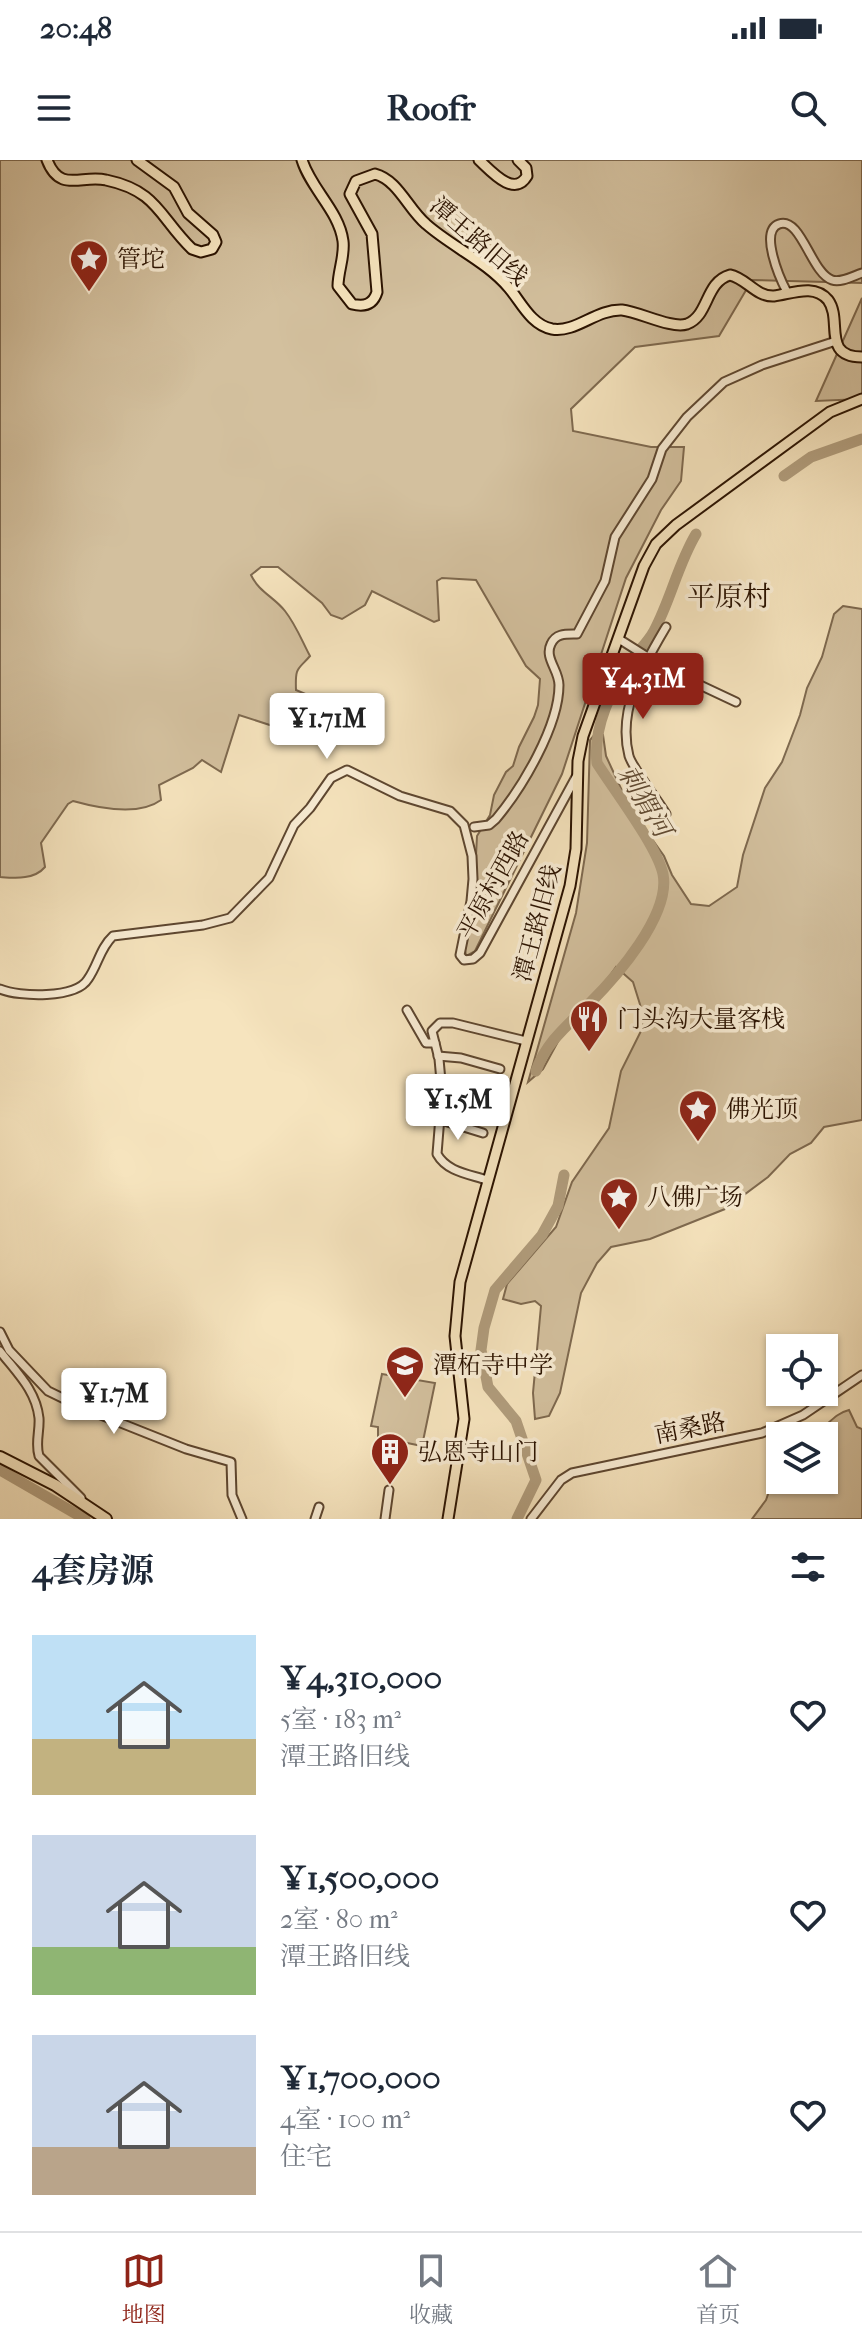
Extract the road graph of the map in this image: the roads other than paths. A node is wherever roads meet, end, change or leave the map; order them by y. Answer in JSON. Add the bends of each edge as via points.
{"nodes":[{"id":1,"x":47,"y":160,"type":"edge"},
{"id":2,"x":137,"y":160,"type":"edge"},
{"id":3,"x":302,"y":160,"type":"edge"},
{"id":4,"x":479,"y":160,"type":"edge"},
{"id":5,"x":518,"y":160,"type":"edge"},
{"id":6,"x":862,"y":273,"type":"edge"},
{"id":7,"x":787,"y":292,"type":"junction"},
{"id":8,"x":836,"y":341,"type":"junction"},
{"id":9,"x":862,"y":357,"type":"edge"},
{"id":10,"x":862,"y":399,"type":"edge"},
{"id":11,"x":666,"y":627,"type":"dead end"},
{"id":12,"x":619,"y":639,"type":"junction"},
{"id":13,"x":649,"y":656,"type":"junction"},
{"id":14,"x":736,"y":702,"type":"dead end"},
{"id":15,"x":577,"y":775,"type":"junction"},
{"id":16,"x":666,"y":814,"type":"dead end"},
{"id":17,"x":474,"y":827,"type":"dead end"},
{"id":18,"x":0,"y":989,"type":"edge"},
{"id":19,"x":407,"y":1010,"type":"dead end"},
{"id":20,"x":526,"y":1041,"type":"junction"},
{"id":21,"x":435,"y":1043,"type":"junction"},
{"id":22,"x":438,"y":1056,"type":"junction"},
{"id":23,"x":500,"y":1069,"type":"dead end"},
{"id":24,"x":441,"y":1088,"type":"junction"},
{"id":25,"x":492,"y":1101,"type":"dead end"},
{"id":26,"x":441,"y":1120,"type":"junction"},
{"id":27,"x":483,"y":1133,"type":"dead end"},
{"id":28,"x":487,"y":1180,"type":"junction"},
{"id":29,"x":0,"y":1332,"type":"edge"},
{"id":30,"x":0,"y":1351,"type":"edge"},
{"id":31,"x":862,"y":1375,"type":"edge"},
{"id":32,"x":0,"y":1457,"type":"edge"},
{"id":33,"x":389,"y":1490,"type":"dead end"},
{"id":34,"x":90,"y":1507,"type":"junction"},
{"id":35,"x":319,"y":1507,"type":"dead end"},
{"id":36,"x":106,"y":1519,"type":"edge"},
{"id":37,"x":242,"y":1519,"type":"edge"},
{"id":38,"x":315,"y":1519,"type":"edge"},
{"id":39,"x":385,"y":1519,"type":"edge"},
{"id":40,"x":448,"y":1519,"type":"edge"},
{"id":41,"x":531,"y":1519,"type":"edge"}],
"edges":[{"from":1,"to":2,"type":"main road","via":[[63,179],[105,179],[142,193],[192,249],[212,249],[213,235],[188,213],[174,187]]},
{"from":3,"to":7,"type":"main road","name":"潭王路旧线","via":[[343,237],[338,286],[352,304],[373,301],[378,287],[372,234],[350,194],[356,181],[370,174],[385,177],[424,223],[500,279],[535,320],[551,329],[613,310],[686,324],[697,316],[715,284],[730,275],[771,296]]},
{"from":4,"to":5,"type":"main road","via":[[515,185],[527,176]]},
{"from":6,"to":7,"type":"street","via":[[829,280],[796,230],[779,224],[769,240]]},
{"from":7,"to":8,"type":"main road","name":"潭王路旧线","via":[[809,291],[827,299]]},
{"from":8,"to":9,"type":"main road","via":[[844,353]]},
{"from":8,"to":17,"type":"street","via":[[724,382],[662,449],[652,479],[615,537],[605,581],[577,634],[555,637],[549,647],[559,685],[544,746],[496,819]]},
{"from":10,"to":12,"type":"main road","name":"潭王路旧线","via":[[830,412],[664,536],[644,566]]},
{"from":11,"to":13,"type":"street"},
{"from":12,"to":13,"type":"street"},
{"from":12,"to":15,"type":"main road","name":"潭王路旧线","via":[[583,736]]},
{"from":13,"to":14,"type":"street"},
{"from":13,"to":16,"type":"street","via":[[626,709],[629,756]]},
{"from":15,"to":18,"type":"street","name":"平原村西路","via":[[473,959],[460,955],[473,879],[464,825],[450,811],[400,796],[347,770],[331,778],[294,825],[269,878],[230,918],[113,936],[80,988],[39,995]]},
{"from":15,"to":20,"type":"main road","name":"潭王路旧线","via":[[574,870]]},
{"from":19,"to":21,"type":"street","via":[[426,1043]]},
{"from":20,"to":21,"type":"street","via":[[440,1023],[432,1031]]},
{"from":20,"to":28,"type":"main road","name":"潭王路旧线"},
{"from":21,"to":22,"type":"street"},
{"from":22,"to":23,"type":"street"},
{"from":22,"to":24,"type":"street"},
{"from":24,"to":25,"type":"street"},
{"from":24,"to":26,"type":"street"},
{"from":26,"to":27,"type":"street"},
{"from":26,"to":28,"type":"street","via":[[437,1154],[442,1163]]},
{"from":28,"to":40,"type":"main road","name":"潭王路旧线","via":[[455,1310],[464,1419]]},
{"from":29,"to":37,"type":"street","via":[[9,1350],[48,1391],[186,1449],[231,1462],[232,1495]]},
{"from":30,"to":34,"type":"street","via":[[33,1393],[39,1456]]},
{"from":31,"to":41,"type":"street","name":"南桑路","via":[[803,1415],[762,1433],[572,1473]]},
{"from":32,"to":34,"type":"highway"},
{"from":33,"to":39,"type":"street"},
{"from":34,"to":36,"type":"highway"},
{"from":35,"to":38,"type":"street"}]}
